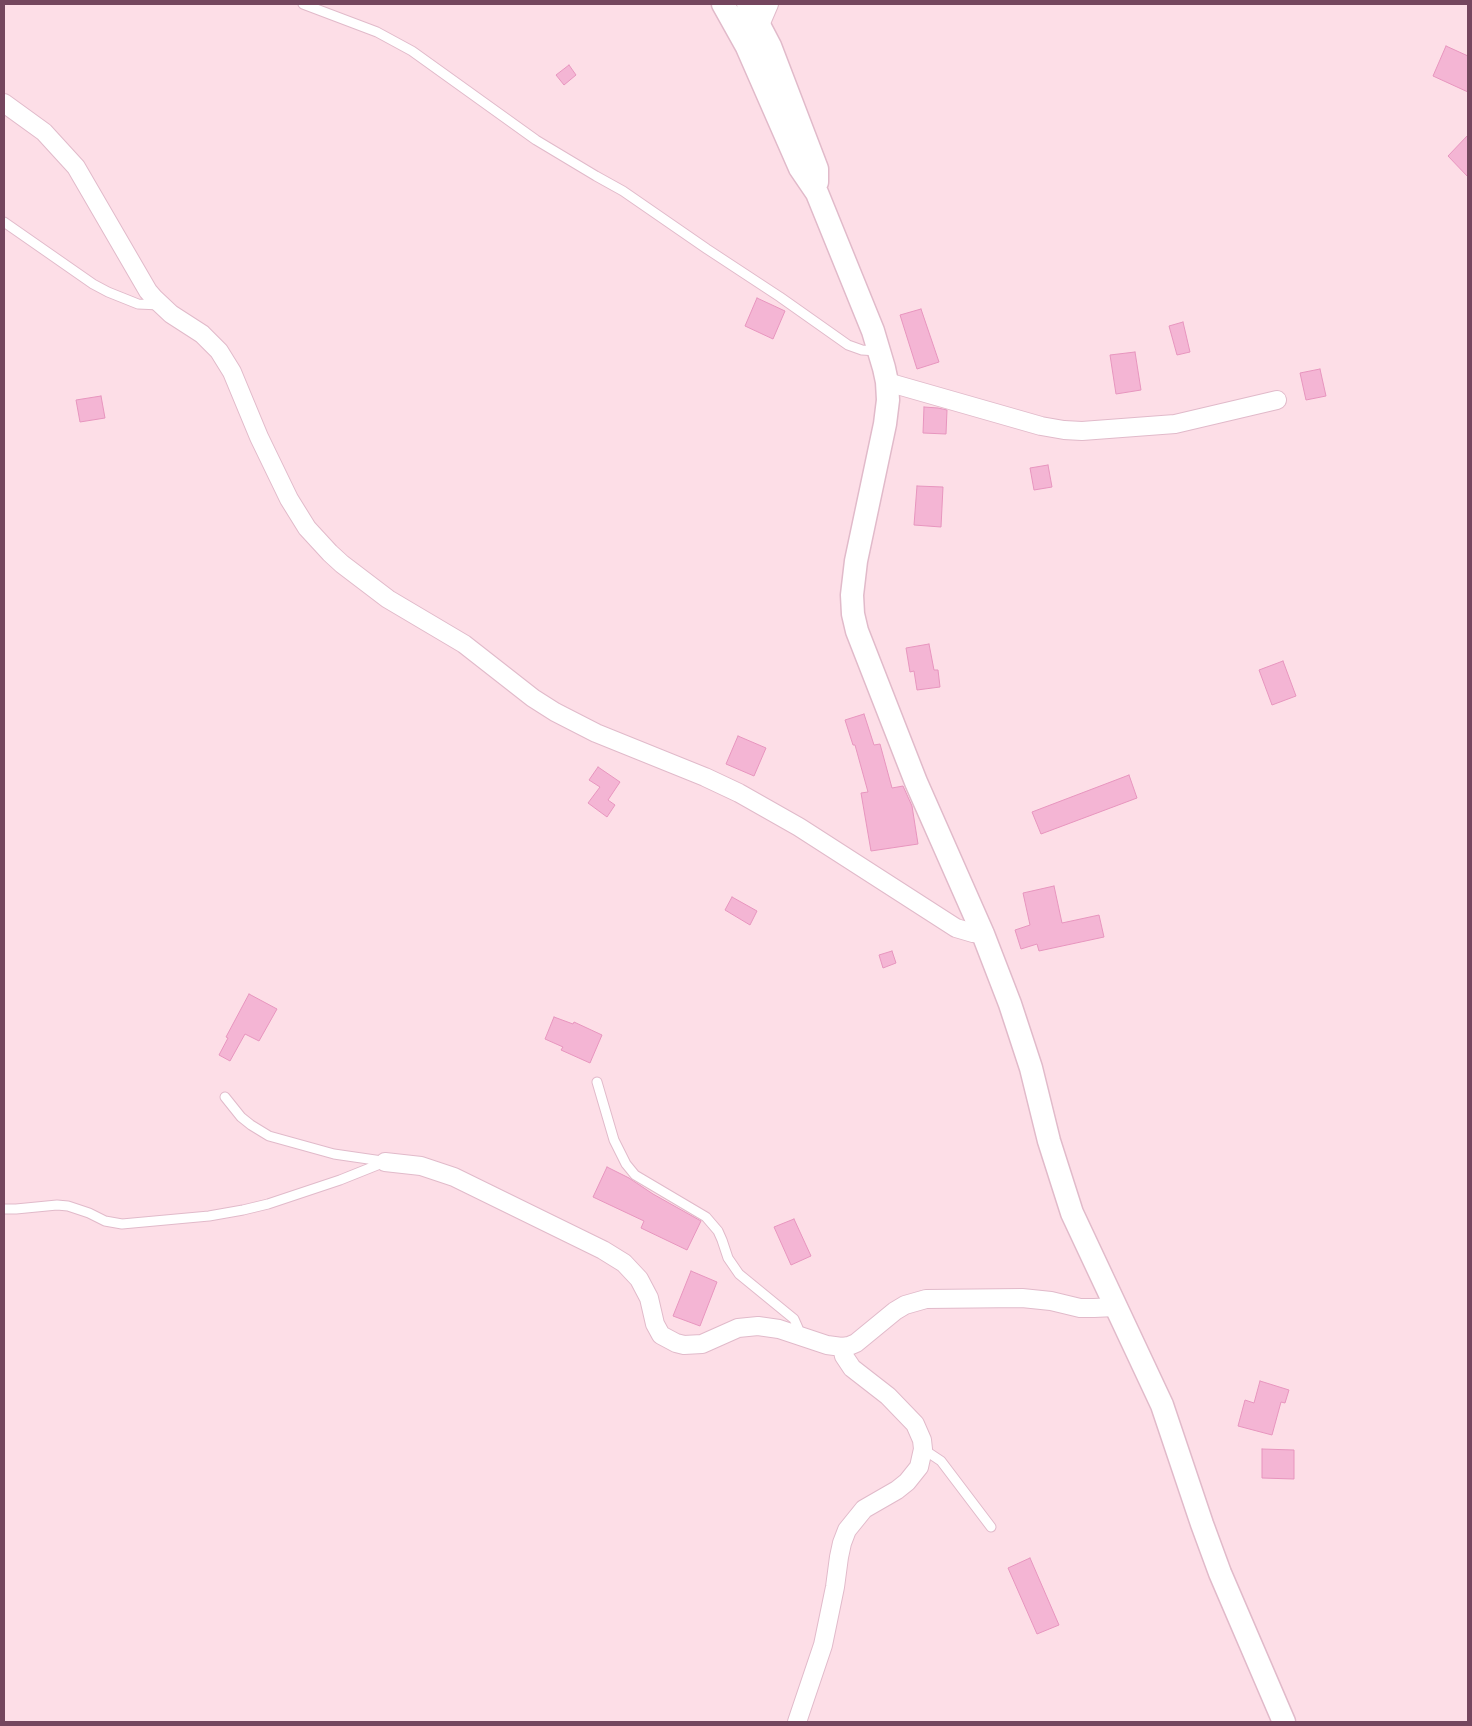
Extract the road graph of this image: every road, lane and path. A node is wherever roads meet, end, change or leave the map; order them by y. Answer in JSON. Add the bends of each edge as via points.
{"nodes":[{"id":1,"x":303,"y":4,"type":"edge"},
{"id":2,"x":723,"y":4,"type":"edge"},
{"id":3,"x":748,"y":4,"type":"edge"},
{"id":4,"x":769,"y":4,"type":"edge"},
{"id":5,"x":760,"y":25,"type":"junction"},
{"id":6,"x":4,"y":103,"type":"edge"},
{"id":7,"x":817,"y":193,"type":"junction"},
{"id":8,"x":4,"y":222,"type":"edge"},
{"id":9,"x":160,"y":305,"type":"junction"},
{"id":10,"x":880,"y":350,"type":"junction"},
{"id":11,"x":887,"y":382,"type":"junction"},
{"id":12,"x":1277,"y":400,"type":"dead end"},
{"id":13,"x":983,"y":934,"type":"junction"},
{"id":14,"x":597,"y":1082,"type":"dead end"},
{"id":15,"x":225,"y":1097,"type":"dead end"},
{"id":16,"x":385,"y":1162,"type":"junction"},
{"id":17,"x":4,"y":1209,"type":"edge"},
{"id":18,"x":1114,"y":1307,"type":"junction"},
{"id":19,"x":797,"y":1335,"type":"junction"},
{"id":20,"x":842,"y":1347,"type":"junction"},
{"id":21,"x":923,"y":1449,"type":"junction"},
{"id":22,"x":991,"y":1527,"type":"dead end"},
{"id":23,"x":798,"y":1722,"type":"edge"},
{"id":24,"x":1284,"y":1722,"type":"edge"}],
"edges":[{"from":1,"to":10,"type":"lane","via":[[396,42],[536,140],[623,191],[848,345],[862,350]]},
{"from":2,"to":7,"type":"street","via":[[747,47],[800,168]]},
{"from":3,"to":5,"type":"street"},
{"from":4,"to":5,"type":"street"},
{"from":5,"to":7,"type":"street","via":[[816,169]]},
{"from":6,"to":9,"type":"street","via":[[44,132],[76,167],[148,291]]},
{"from":7,"to":10,"type":"street"},
{"from":8,"to":9,"type":"lane","via":[[108,292],[138,304]]},
{"from":9,"to":13,"type":"street","via":[[202,334],[219,351],[307,528],[330,553],[372,587],[464,644],[555,712],[596,733],[739,793],[799,827],[956,928]]},
{"from":10,"to":11,"type":"street"},
{"from":11,"to":12,"type":"street","via":[[1041,426],[1082,431],[1175,424]]},
{"from":11,"to":13,"type":"street","via":[[885,424],[856,561],[853,614],[856,631],[916,782]]},
{"from":13,"to":18,"type":"street","via":[[1031,1068],[1049,1141],[1072,1213]]},
{"from":14,"to":19,"type":"lane","via":[[614,1140],[626,1164],[635,1175],[706,1218],[718,1231],[728,1258],[739,1274],[794,1319]]},
{"from":15,"to":16,"type":"lane","via":[[250,1125],[270,1136],[307,1148]]},
{"from":16,"to":17,"type":"lane","via":[[268,1204],[209,1216],[122,1224],[105,1221],[68,1206]]},
{"from":16,"to":19,"type":"street","via":[[421,1166],[454,1177],[624,1263],[639,1279],[649,1298],[657,1328],[676,1343],[702,1344],[747,1326],[768,1326]]},
{"from":18,"to":20,"type":"street","via":[[1080,1308],[1022,1298],[926,1299],[905,1305],[856,1343]]},
{"from":18,"to":24,"type":"street","via":[[1162,1405],[1220,1573]]},
{"from":19,"to":20,"type":"street"},
{"from":20,"to":21,"type":"street","via":[[852,1368],[888,1396],[915,1424]]},
{"from":21,"to":22,"type":"lane","via":[[941,1461]]},
{"from":21,"to":23,"type":"street","via":[[919,1466],[907,1482],[864,1509],[847,1530],[823,1644]]}]}
